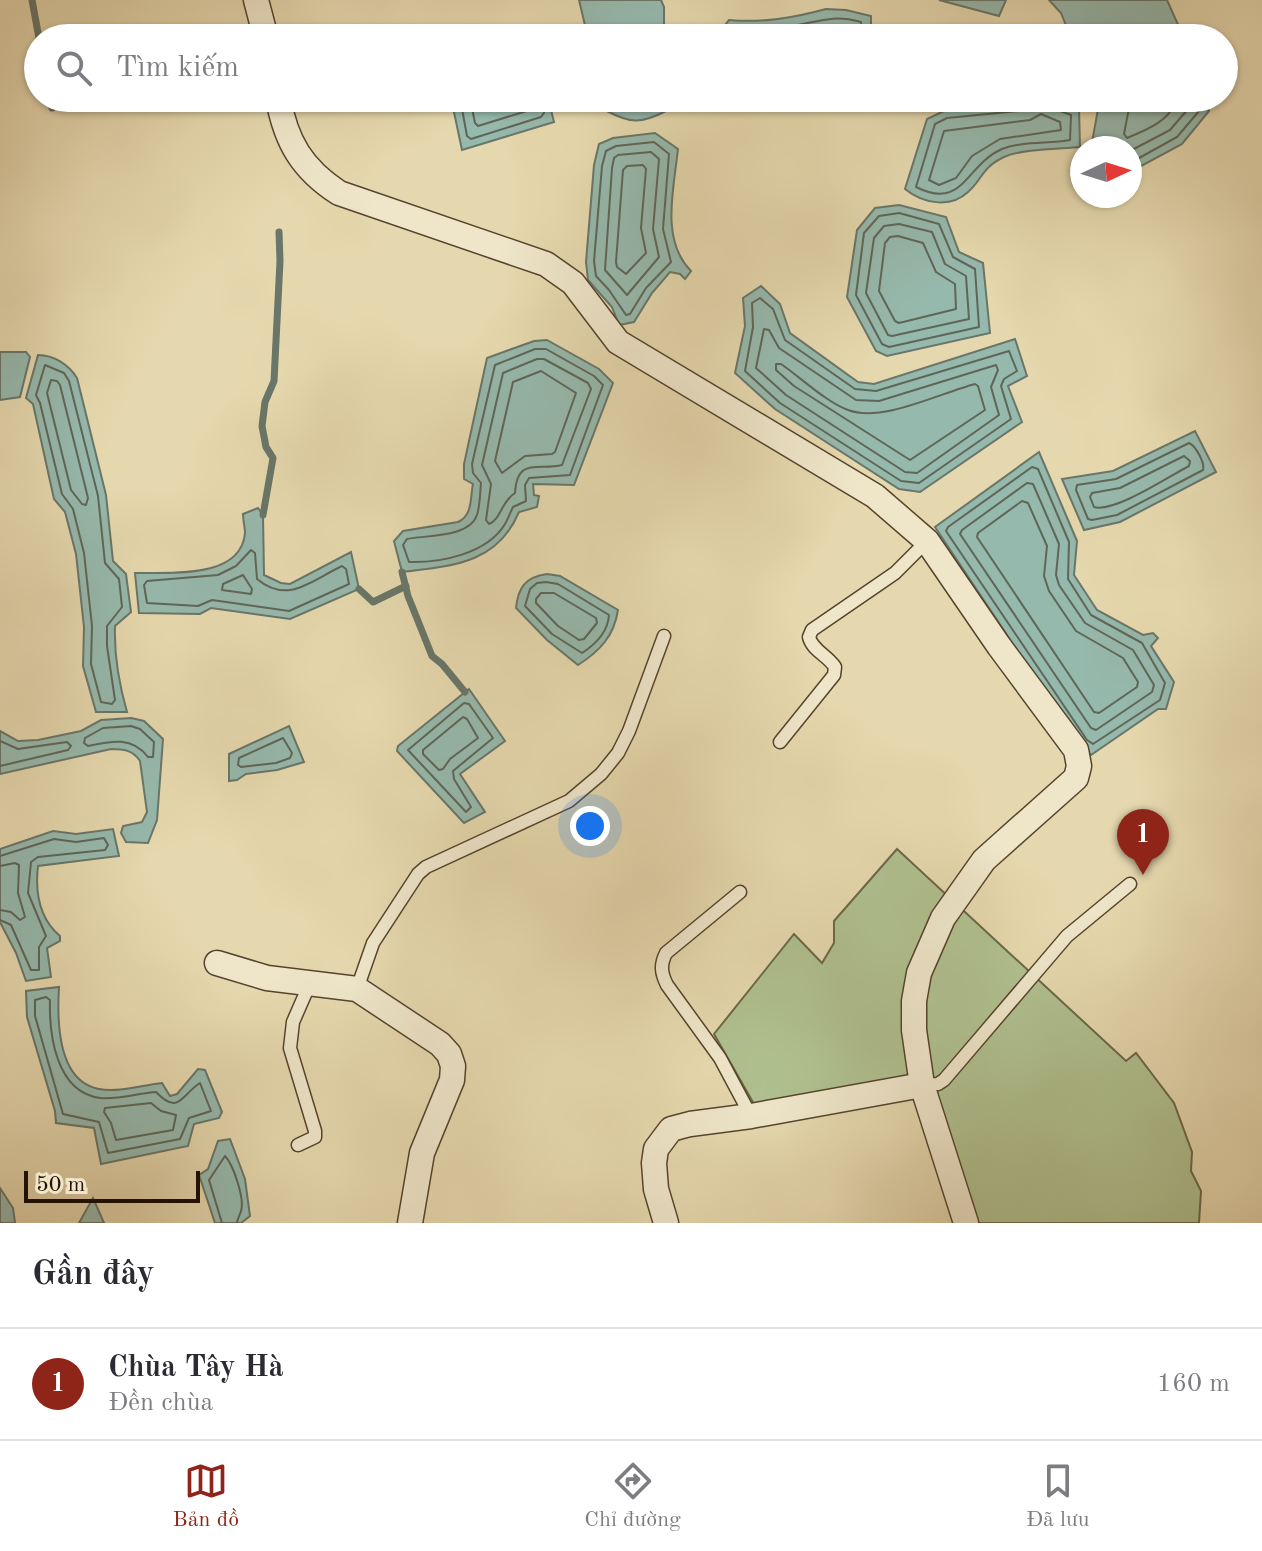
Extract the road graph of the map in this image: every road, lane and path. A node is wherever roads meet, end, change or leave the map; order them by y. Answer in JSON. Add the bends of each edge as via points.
{"nodes":[{"id":1,"x":256,"y":0,"type":"edge"},
{"id":2,"x":262,"y":24,"type":"edge"},
{"id":3,"x":281,"y":112,"type":"edge"},
{"id":4,"x":927,"y":541,"type":"junction"},
{"id":5,"x":664,"y":636,"type":"dead end"},
{"id":6,"x":780,"y":742,"type":"dead end"},
{"id":7,"x":1130,"y":884,"type":"dead end"},
{"id":8,"x":740,"y":892,"type":"dead end"},
{"id":9,"x":217,"y":963,"type":"dead end"},
{"id":10,"x":310,"y":983,"type":"junction"},
{"id":11,"x":357,"y":989,"type":"junction"},
{"id":12,"x":922,"y":1085,"type":"junction"},
{"id":13,"x":751,"y":1116,"type":"junction"},
{"id":14,"x":298,"y":1145,"type":"dead end"},
{"id":15,"x":410,"y":1223,"type":"edge"},
{"id":16,"x":666,"y":1223,"type":"edge"},
{"id":17,"x":966,"y":1223,"type":"edge"}],
"edges":[{"from":1,"to":2,"type":"street"},
{"from":3,"to":4,"type":"street","via":[[296,151],[315,177],[339,193],[562,273],[618,342],[875,496]]},
{"from":4,"to":6,"type":"lane","via":[[895,573],[812,630],[811,644],[831,661],[834,675]]},
{"from":4,"to":12,"type":"street","via":[[1076,750],[1079,766],[1065,791],[984,860],[931,941],[914,1001]]},
{"from":5,"to":11,"type":"lane","via":[[629,731],[601,774],[569,801],[418,874],[373,943]]},
{"from":7,"to":12,"type":"lane","via":[[1067,936],[944,1080]]},
{"from":8,"to":13,"type":"lane","via":[[666,953],[661,974],[720,1058]]},
{"from":9,"to":10,"type":"street","via":[[249,974]]},
{"from":10,"to":11,"type":"street"},
{"from":10,"to":14,"type":"lane","via":[[290,1033],[293,1064],[315,1137]]},
{"from":11,"to":15,"type":"street","via":[[440,1044],[453,1066],[422,1153]]},
{"from":12,"to":13,"type":"street"},
{"from":12,"to":17,"type":"street"},
{"from":13,"to":16,"type":"street","via":[[677,1127],[663,1138],[654,1155],[654,1173]]}]}
